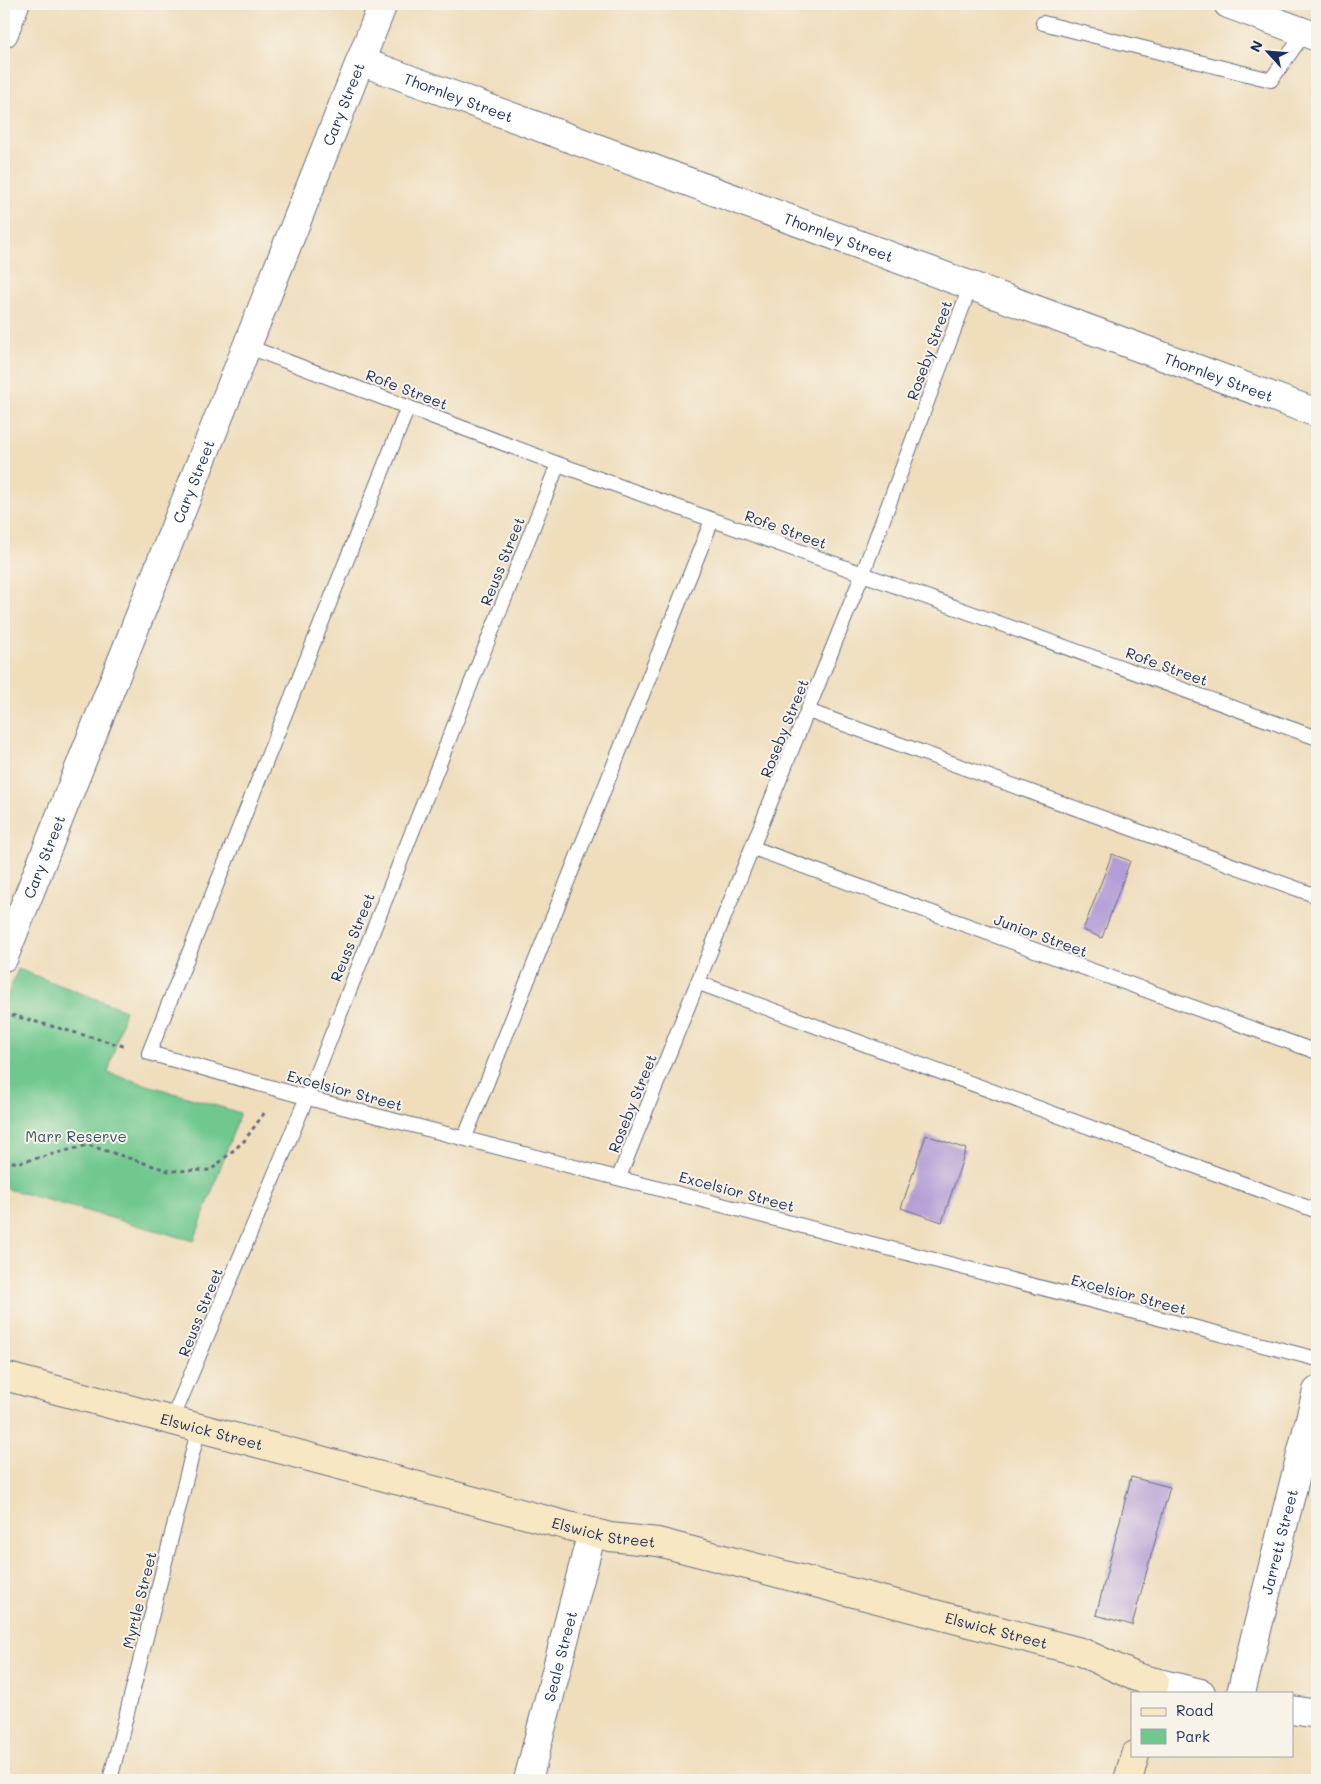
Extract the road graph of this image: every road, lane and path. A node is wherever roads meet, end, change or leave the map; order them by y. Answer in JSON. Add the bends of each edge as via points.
{"nodes":[{"id":1,"x":15,"y":4,"type":"edge"},
{"id":2,"x":383,"y":4,"type":"edge"},
{"id":3,"x":1228,"y":4,"type":"edge"},
{"id":4,"x":1043,"y":23,"type":"dead end"},
{"id":5,"x":4,"y":33,"type":"edge"},
{"id":6,"x":1311,"y":35,"type":"edge"},
{"id":7,"x":360,"y":61,"type":"junction"},
{"id":8,"x":970,"y":287,"type":"junction"},
{"id":9,"x":246,"y":346,"type":"junction"},
{"id":10,"x":408,"y":407,"type":"junction"},
{"id":11,"x":1317,"y":413,"type":"edge"},
{"id":12,"x":558,"y":464,"type":"junction"},
{"id":13,"x":712,"y":520,"type":"junction"},
{"id":14,"x":863,"y":573,"type":"junction"},
{"id":15,"x":808,"y":711,"type":"junction"},
{"id":16,"x":1317,"y":738,"type":"edge"},
{"id":17,"x":753,"y":848,"type":"junction"},
{"id":18,"x":1317,"y":896,"type":"edge"},
{"id":19,"x":4,"y":957,"type":"edge"},
{"id":20,"x":699,"y":983,"type":"junction"},
{"id":21,"x":4,"y":1013,"type":"edge"},
{"id":22,"x":1317,"y":1052,"type":"edge"},
{"id":23,"x":150,"y":1053,"type":"junction"},
{"id":24,"x":307,"y":1097,"type":"junction"},
{"id":25,"x":465,"y":1137,"type":"junction"},
{"id":26,"x":4,"y":1160,"type":"edge"},
{"id":27,"x":619,"y":1178,"type":"junction"},
{"id":28,"x":1317,"y":1211,"type":"edge"},
{"id":29,"x":1317,"y":1359,"type":"edge"},
{"id":30,"x":4,"y":1376,"type":"edge"},
{"id":31,"x":1317,"y":1391,"type":"edge"},
{"id":32,"x":172,"y":1420,"type":"junction"},
{"id":33,"x":199,"y":1427,"type":"junction"},
{"id":34,"x":592,"y":1532,"type":"junction"},
{"id":35,"x":1154,"y":1687,"type":"edge"},
{"id":36,"x":1193,"y":1692,"type":"edge"},
{"id":37,"x":1242,"y":1692,"type":"edge"},
{"id":38,"x":1294,"y":1710,"type":"edge"},
{"id":39,"x":1317,"y":1714,"type":"edge"},
{"id":40,"x":1135,"y":1756,"type":"edge"},
{"id":41,"x":110,"y":1780,"type":"edge"},
{"id":42,"x":528,"y":1780,"type":"edge"},
{"id":43,"x":1128,"y":1780,"type":"edge"}],
"edges":[{"from":1,"to":5,"type":"street"},
{"from":2,"to":7,"type":"street","name":"Cary Street"},
{"from":3,"to":6,"type":"street"},
{"from":4,"to":6,"type":"lane","via":[[1271,80]]},
{"from":7,"to":8,"type":"street","name":"Thornley Street"},
{"from":7,"to":9,"type":"street","name":"Cary Street"},
{"from":8,"to":11,"type":"street","name":"Thornley Street"},
{"from":8,"to":14,"type":"lane","name":"Roseby Street"},
{"from":9,"to":10,"type":"lane","name":"Rofe Street"},
{"from":9,"to":19,"type":"street","name":"Cary Street"},
{"from":10,"to":12,"type":"lane","name":"Rofe Street"},
{"from":10,"to":23,"type":"lane"},
{"from":12,"to":13,"type":"lane","name":"Rofe Street"},
{"from":12,"to":24,"type":"lane","name":"Reuss Street"},
{"from":13,"to":14,"type":"lane","name":"Rofe Street"},
{"from":13,"to":25,"type":"lane"},
{"from":14,"to":15,"type":"lane","name":"Roseby Street"},
{"from":14,"to":16,"type":"lane","name":"Rofe Street"},
{"from":15,"to":17,"type":"lane","name":"Roseby Street"},
{"from":15,"to":18,"type":"lane"},
{"from":17,"to":20,"type":"lane","name":"Roseby Street"},
{"from":17,"to":22,"type":"lane","name":"Junior Street"},
{"from":20,"to":27,"type":"lane","name":"Roseby Street"},
{"from":20,"to":28,"type":"lane"},
{"from":21,"to":23,"type":"path"},
{"from":23,"to":24,"type":"lane","name":"Excelsior Street"},
{"from":24,"to":25,"type":"lane","name":"Excelsior Street"},
{"from":24,"to":26,"type":"path","via":[[265,1112],[244,1141],[211,1170],[169,1171],[88,1145],[18,1163]]},
{"from":24,"to":32,"type":"lane","name":"Reuss Street"},
{"from":25,"to":27,"type":"lane","name":"Excelsior Street"},
{"from":27,"to":29,"type":"lane","name":"Excelsior Street"},
{"from":30,"to":32,"type":"street","name":"Elswick Street"},
{"from":31,"to":37,"type":"street","name":"Jarrett Street"},
{"from":32,"to":33,"type":"street","name":"Elswick Street"},
{"from":33,"to":34,"type":"street","name":"Elswick Street"},
{"from":33,"to":41,"type":"lane","name":"Myrtle Street"},
{"from":34,"to":35,"type":"street","name":"Elswick Street","via":[[658,1542],[1081,1652]]},
{"from":34,"to":42,"type":"street","name":"Seale Street"},
{"from":35,"to":36,"type":"street","name":"Elswick Street"},
{"from":38,"to":39,"type":"street"},
{"from":40,"to":43,"type":"street"}]}
